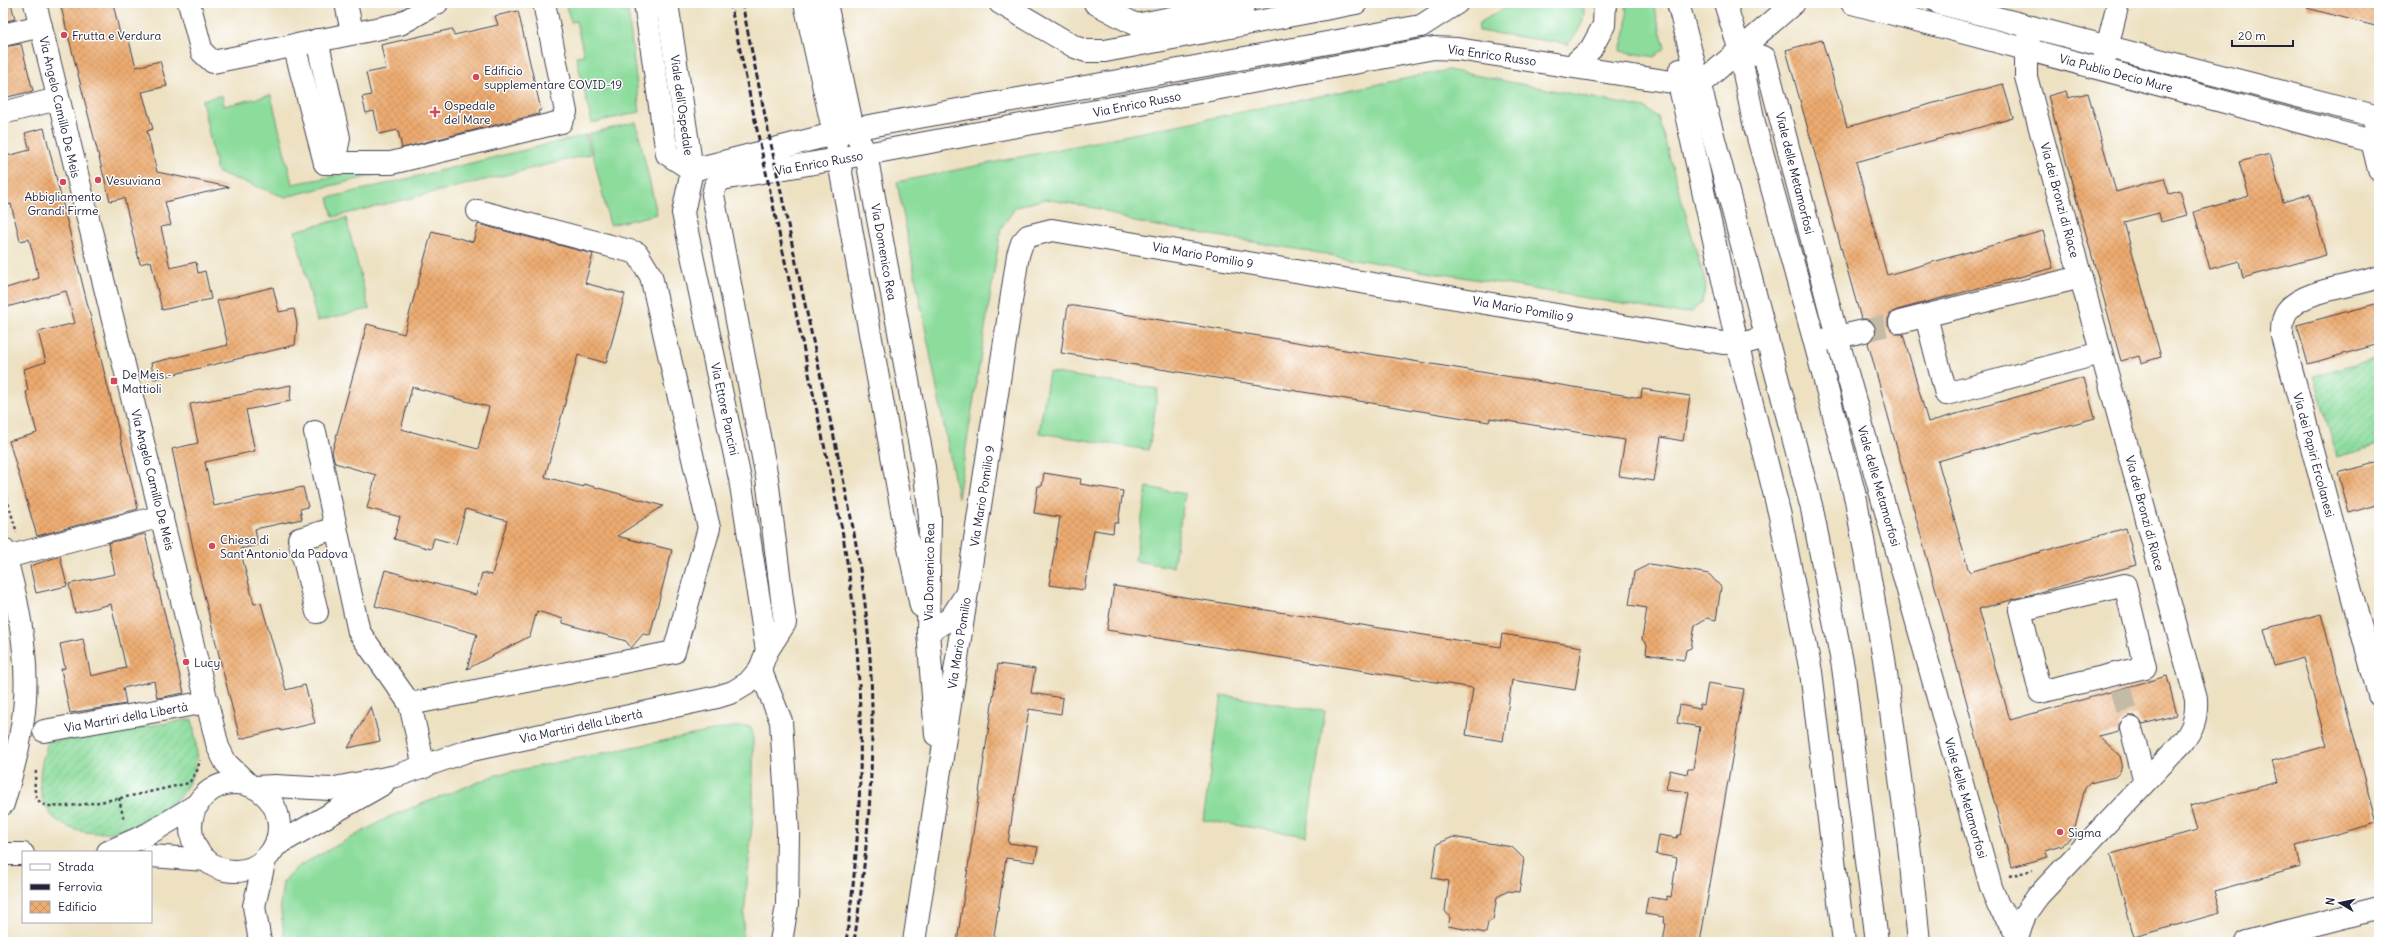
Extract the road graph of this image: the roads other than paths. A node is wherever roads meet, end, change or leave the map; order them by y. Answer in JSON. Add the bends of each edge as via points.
{"nodes":[{"id":1,"x":35,"y":3,"type":"edge"},
{"id":2,"x":189,"y":3,"type":"edge"},
{"id":3,"x":346,"y":3,"type":"edge"},
{"id":4,"x":437,"y":3,"type":"edge"},
{"id":5,"x":544,"y":3,"type":"edge"},
{"id":6,"x":646,"y":3,"type":"edge"},
{"id":7,"x":667,"y":3,"type":"edge"},
{"id":8,"x":682,"y":3,"type":"edge"},
{"id":9,"x":805,"y":3,"type":"edge"},
{"id":10,"x":826,"y":3,"type":"edge"},
{"id":11,"x":1000,"y":3,"type":"edge"},
{"id":12,"x":1095,"y":3,"type":"edge"},
{"id":13,"x":1245,"y":3,"type":"edge"},
{"id":14,"x":1356,"y":3,"type":"edge"},
{"id":15,"x":1457,"y":3,"type":"edge"},
{"id":16,"x":1605,"y":3,"type":"edge"},
{"id":17,"x":1678,"y":3,"type":"edge"},
{"id":18,"x":1725,"y":3,"type":"edge"},
{"id":19,"x":1794,"y":3,"type":"edge"},
{"id":20,"x":1852,"y":3,"type":"edge"},
{"id":21,"x":1939,"y":3,"type":"edge"},
{"id":22,"x":2118,"y":3,"type":"edge"},
{"id":23,"x":41,"y":26,"type":"junction"},
{"id":24,"x":2032,"y":27,"type":"junction"},
{"id":25,"x":352,"y":32,"type":"junction"},
{"id":26,"x":3,"y":35,"type":"edge"},
{"id":27,"x":317,"y":40,"type":"junction"},
{"id":28,"x":294,"y":45,"type":"junction"},
{"id":29,"x":2107,"y":47,"type":"junction"},
{"id":30,"x":1739,"y":48,"type":"junction"},
{"id":31,"x":2026,"y":49,"type":"junction"},
{"id":32,"x":1572,"y":66,"type":"junction"},
{"id":33,"x":2101,"y":69,"type":"junction"},
{"id":34,"x":1689,"y":84,"type":"junction"},
{"id":35,"x":57,"y":99,"type":"junction"},
{"id":36,"x":3,"y":113,"type":"edge"},
{"id":37,"x":2378,"y":117,"type":"edge"},
{"id":38,"x":844,"y":132,"type":"junction"},
{"id":39,"x":2376,"y":142,"type":"edge"},
{"id":40,"x":866,"y":154,"type":"junction"},
{"id":41,"x":838,"y":159,"type":"junction"},
{"id":42,"x":325,"y":163,"type":"junction"},
{"id":43,"x":698,"y":168,"type":"junction"},
{"id":44,"x":2379,"y":170,"type":"edge"},
{"id":45,"x":478,"y":211,"type":"dead end"},
{"id":46,"x":2081,"y":277,"type":"junction"},
{"id":47,"x":2379,"y":277,"type":"edge"},
{"id":48,"x":1926,"y":316,"type":"junction"},
{"id":49,"x":1900,"y":322,"type":"tunnel mouth"},
{"id":50,"x":1864,"y":331,"type":"tunnel mouth"},
{"id":51,"x":1766,"y":337,"type":"junction"},
{"id":52,"x":1837,"y":337,"type":"junction"},
{"id":53,"x":1737,"y":343,"type":"junction"},
{"id":54,"x":1815,"y":343,"type":"junction"},
{"id":55,"x":2101,"y":353,"type":"junction"},
{"id":56,"x":315,"y":432,"type":"dead end"},
{"id":57,"x":162,"y":516,"type":"junction"},
{"id":58,"x":336,"y":528,"type":"junction"},
{"id":59,"x":7,"y":550,"type":"edge"},
{"id":60,"x":967,"y":592,"type":"junction"},
{"id":61,"x":317,"y":612,"type":"dead end"},
{"id":62,"x":928,"y":632,"type":"junction"},
{"id":63,"x":764,"y":660,"type":"junction"},
{"id":64,"x":2119,"y":682,"type":"joint"},
{"id":65,"x":2379,"y":695,"type":"edge"},
{"id":66,"x":207,"y":702,"type":"junction"},
{"id":67,"x":410,"y":704,"type":"junction"},
{"id":68,"x":2130,"y":728,"type":"tunnel mouth"},
{"id":69,"x":44,"y":731,"type":"dead end"},
{"id":70,"x":218,"y":747,"type":"junction"},
{"id":71,"x":424,"y":767,"type":"junction"},
{"id":72,"x":396,"y":776,"type":"junction"},
{"id":73,"x":2145,"y":782,"type":"junction"},
{"id":74,"x":252,"y":786,"type":"junction"},
{"id":75,"x":203,"y":798,"type":"junction"},
{"id":76,"x":935,"y":802,"type":"junction"},
{"id":77,"x":3,"y":804,"type":"edge"},
{"id":78,"x":110,"y":851,"type":"edge"},
{"id":79,"x":270,"y":852,"type":"junction"},
{"id":80,"x":3,"y":854,"type":"edge"},
{"id":81,"x":22,"y":854,"type":"edge"},
{"id":82,"x":152,"y":856,"type":"edge"},
{"id":83,"x":213,"y":864,"type":"junction"},
{"id":84,"x":254,"y":906,"type":"junction"},
{"id":85,"x":2379,"y":908,"type":"edge"},
{"id":86,"x":2016,"y":938,"type":"edge"},
{"id":87,"x":260,"y":942,"type":"edge"},
{"id":88,"x":781,"y":942,"type":"edge"},
{"id":89,"x":914,"y":942,"type":"edge"},
{"id":90,"x":1844,"y":942,"type":"edge"},
{"id":91,"x":1876,"y":942,"type":"edge"},
{"id":92,"x":1919,"y":942,"type":"edge"},
{"id":93,"x":2246,"y":942,"type":"edge"}],
"edges":[{"from":1,"to":23,"type":"street","name":"Via Angelo Camillo De Meis"},
{"from":2,"to":28,"type":"street","via":[[202,52],[213,62]]},
{"from":3,"to":25,"type":"street"},
{"from":4,"to":25,"type":"street","via":[[400,24]]},
{"from":5,"to":42,"type":"street","via":[[566,112],[561,122],[391,163]]},
{"from":6,"to":43,"type":"street","name":"Viale dell'Ospedale","via":[[667,154]]},
{"from":7,"to":43,"type":"street","name":"Viale dell'Ospedale"},
{"from":8,"to":43,"type":"street"},
{"from":9,"to":38,"type":"street","name":"Via Domenico Rea"},
{"from":10,"to":38,"type":"street","name":"Via Domenico Rea"},
{"from":11,"to":14,"type":"street","via":[[1075,48],[1105,51]]},
{"from":12,"to":13,"type":"street","via":[[1136,25]]},
{"from":15,"to":38,"type":"street","name":"Via Enrico Russo","via":[[1421,26]]},
{"from":16,"to":32,"type":"street","via":[[1604,25],[1591,49]]},
{"from":17,"to":34,"type":"street","via":[[1685,29]]},
{"from":18,"to":30,"type":"street","name":"Viale delle Metamorfosi"},
{"from":19,"to":30,"type":"street"},
{"from":20,"to":31,"type":"street","name":"Via Publio Decio Mure"},
{"from":21,"to":24,"type":"street","name":"Via Publio Decio Mure"},
{"from":22,"to":29,"type":"street"},
{"from":23,"to":26,"type":"street"},
{"from":23,"to":35,"type":"street","name":"Via Angelo Camillo De Meis"},
{"from":24,"to":29,"type":"street","name":"Via Publio Decio Mure"},
{"from":24,"to":31,"type":"street","name":"Via dei Bronzi di Riace"},
{"from":25,"to":27,"type":"street"},
{"from":27,"to":28,"type":"street"},
{"from":27,"to":42,"type":"street","via":[[339,138],[337,148]]},
{"from":28,"to":42,"type":"street"},
{"from":29,"to":33,"type":"street"},
{"from":29,"to":37,"type":"street","name":"Via Publio Decio Mure"},
{"from":30,"to":34,"type":"street"},
{"from":30,"to":52,"type":"street","name":"Viale delle Metamorfosi","via":[[1765,58]]},
{"from":30,"to":54,"type":"street","name":"Viale delle Metamorfosi","via":[[1754,123]]},
{"from":31,"to":33,"type":"street","name":"Via Publio Decio Mure"},
{"from":31,"to":46,"type":"street","name":"Via dei Bronzi di Riace","via":[[2026,77]]},
{"from":32,"to":34,"type":"street","name":"Via Enrico Russo"},
{"from":32,"to":40,"type":"street","name":"Via Enrico Russo","via":[[1434,48]]},
{"from":33,"to":39,"type":"street","name":"Via Publio Decio Mure"},
{"from":34,"to":51,"type":"street"},
{"from":34,"to":53,"type":"street"},
{"from":35,"to":36,"type":"street"},
{"from":35,"to":57,"type":"street","name":"Via Angelo Camillo De Meis"},
{"from":37,"to":39,"type":"street"},
{"from":38,"to":40,"type":"street","name":"Via Domenico Rea"},
{"from":38,"to":41,"type":"street","name":"Via Domenico Rea"},
{"from":38,"to":43,"type":"street","name":"Via Enrico Russo"},
{"from":39,"to":44,"type":"street"},
{"from":40,"to":41,"type":"street","name":"Via Enrico Russo"},
{"from":40,"to":62,"type":"street","name":"Via Domenico Rea","via":[[924,467],[930,516]]},
{"from":41,"to":62,"type":"street","name":"Via Domenico Rea","via":[[906,533]]},
{"from":41,"to":63,"type":"street","name":"Via Enrico Russo","via":[[722,179],[713,195],[767,478],[785,623]]},
{"from":43,"to":63,"type":"street","name":"Via Ettore Pancini","via":[[683,213],[740,480]]},
{"from":45,"to":67,"type":"street","via":[[637,253],[651,276],[709,528],[674,652]]},
{"from":46,"to":48,"type":"street"},
{"from":46,"to":55,"type":"street","name":"Via dei Bronzi di Riace"},
{"from":47,"to":65,"type":"street","name":"Via dei Papiri Ercolanesi","via":[[2301,298],[2286,312],[2282,336]]},
{"from":48,"to":49,"type":"street"},
{"from":48,"to":55,"type":"street","via":[[1947,394]]},
{"from":50,"to":52,"type":"street"},
{"from":51,"to":53,"type":"street"},
{"from":51,"to":91,"type":"street","via":[[1812,509],[1843,667]]},
{"from":52,"to":54,"type":"street"},
{"from":52,"to":86,"type":"street","name":"Viale delle Metamorfosi","via":[[1991,886]]},
{"from":53,"to":60,"type":"street","name":"Via Mario Pomilio 9","via":[[1723,343],[1052,230],[1038,232],[1028,236],[1022,243],[1018,255]]},
{"from":53,"to":90,"type":"street","via":[[1780,516],[1812,672]]},
{"from":54,"to":92,"type":"street","name":"Viale delle Metamorfosi","via":[[1856,500],[1882,651],[1909,845]]},
{"from":55,"to":73,"type":"street","name":"Via dei Bronzi di Riace","via":[[2196,699],[2195,721],[2191,732]]},
{"from":56,"to":58,"type":"street"},
{"from":57,"to":59,"type":"street"},
{"from":57,"to":66,"type":"street","name":"Via Angelo Camillo De Meis"},
{"from":58,"to":61,"type":"street","via":[[299,539]]},
{"from":58,"to":67,"type":"street","via":[[359,632]]},
{"from":59,"to":77,"type":"street","via":[[18,612],[26,683],[21,729]]},
{"from":60,"to":62,"type":"street","name":"Via Mario Pomilio","via":[[951,618]]},
{"from":60,"to":76,"type":"street","name":"Via Mario Pomilio"},
{"from":62,"to":76,"type":"street","name":"Via Mario Pomilio","via":[[936,730]]},
{"from":63,"to":71,"type":"street","name":"Via Martiri della Libertà","via":[[748,683],[733,692],[481,748]]},
{"from":63,"to":88,"type":"street","name":"Via Ettore Pancini","via":[[782,721],[788,832],[787,905]]},
{"from":64,"to":64,"type":"street","via":[[2146,665],[2124,585],[2020,610],[2040,693]]},
{"from":66,"to":69,"type":"street","name":"Via Martiri della Libertà"},
{"from":66,"to":70,"type":"street","name":"Via Angelo Camillo De Meis"},
{"from":67,"to":71,"type":"street"},
{"from":68,"to":73,"type":"street"},
{"from":70,"to":74,"type":"street","name":"Via Angelo Camillo De Meis","via":[[226,763]]},
{"from":70,"to":75,"type":"street","name":"Via Angelo Camillo De Meis"},
{"from":71,"to":72,"type":"street","name":"Via Martiri della Libertà"},
{"from":72,"to":74,"type":"street","name":"Via Martiri della Libertà","via":[[330,789]]},
{"from":72,"to":79,"type":"street","name":"Via Martiri della Libertà"},
{"from":73,"to":86,"type":"street","name":"Via dei Bronzi di Riace","via":[[2038,896],[2025,914]]},
{"from":74,"to":75,"type":"street","via":[[224,784]]},
{"from":74,"to":79,"type":"street","name":"Via Angelo Camillo De Meis","via":[[268,796],[276,811],[279,829]]},
{"from":75,"to":78,"type":"street","via":[[148,834]]},
{"from":75,"to":83,"type":"street","name":"Via Angelo Camillo De Meis","via":[[192,817],[192,833],[197,847]]},
{"from":76,"to":89,"type":"street","name":"Via Mario Pomilio"},
{"from":79,"to":83,"type":"street","via":[[244,870]]},
{"from":79,"to":84,"type":"street","name":"Via Angelo Camillo De Meis"},
{"from":80,"to":81,"type":"street"},
{"from":82,"to":83,"type":"street"},
{"from":83,"to":84,"type":"street","name":"Via Angelo Camillo De Meis","via":[[239,884]]},
{"from":84,"to":87,"type":"street","name":"Via Angelo Camillo De Meis"},
{"from":85,"to":93,"type":"street"}]}
